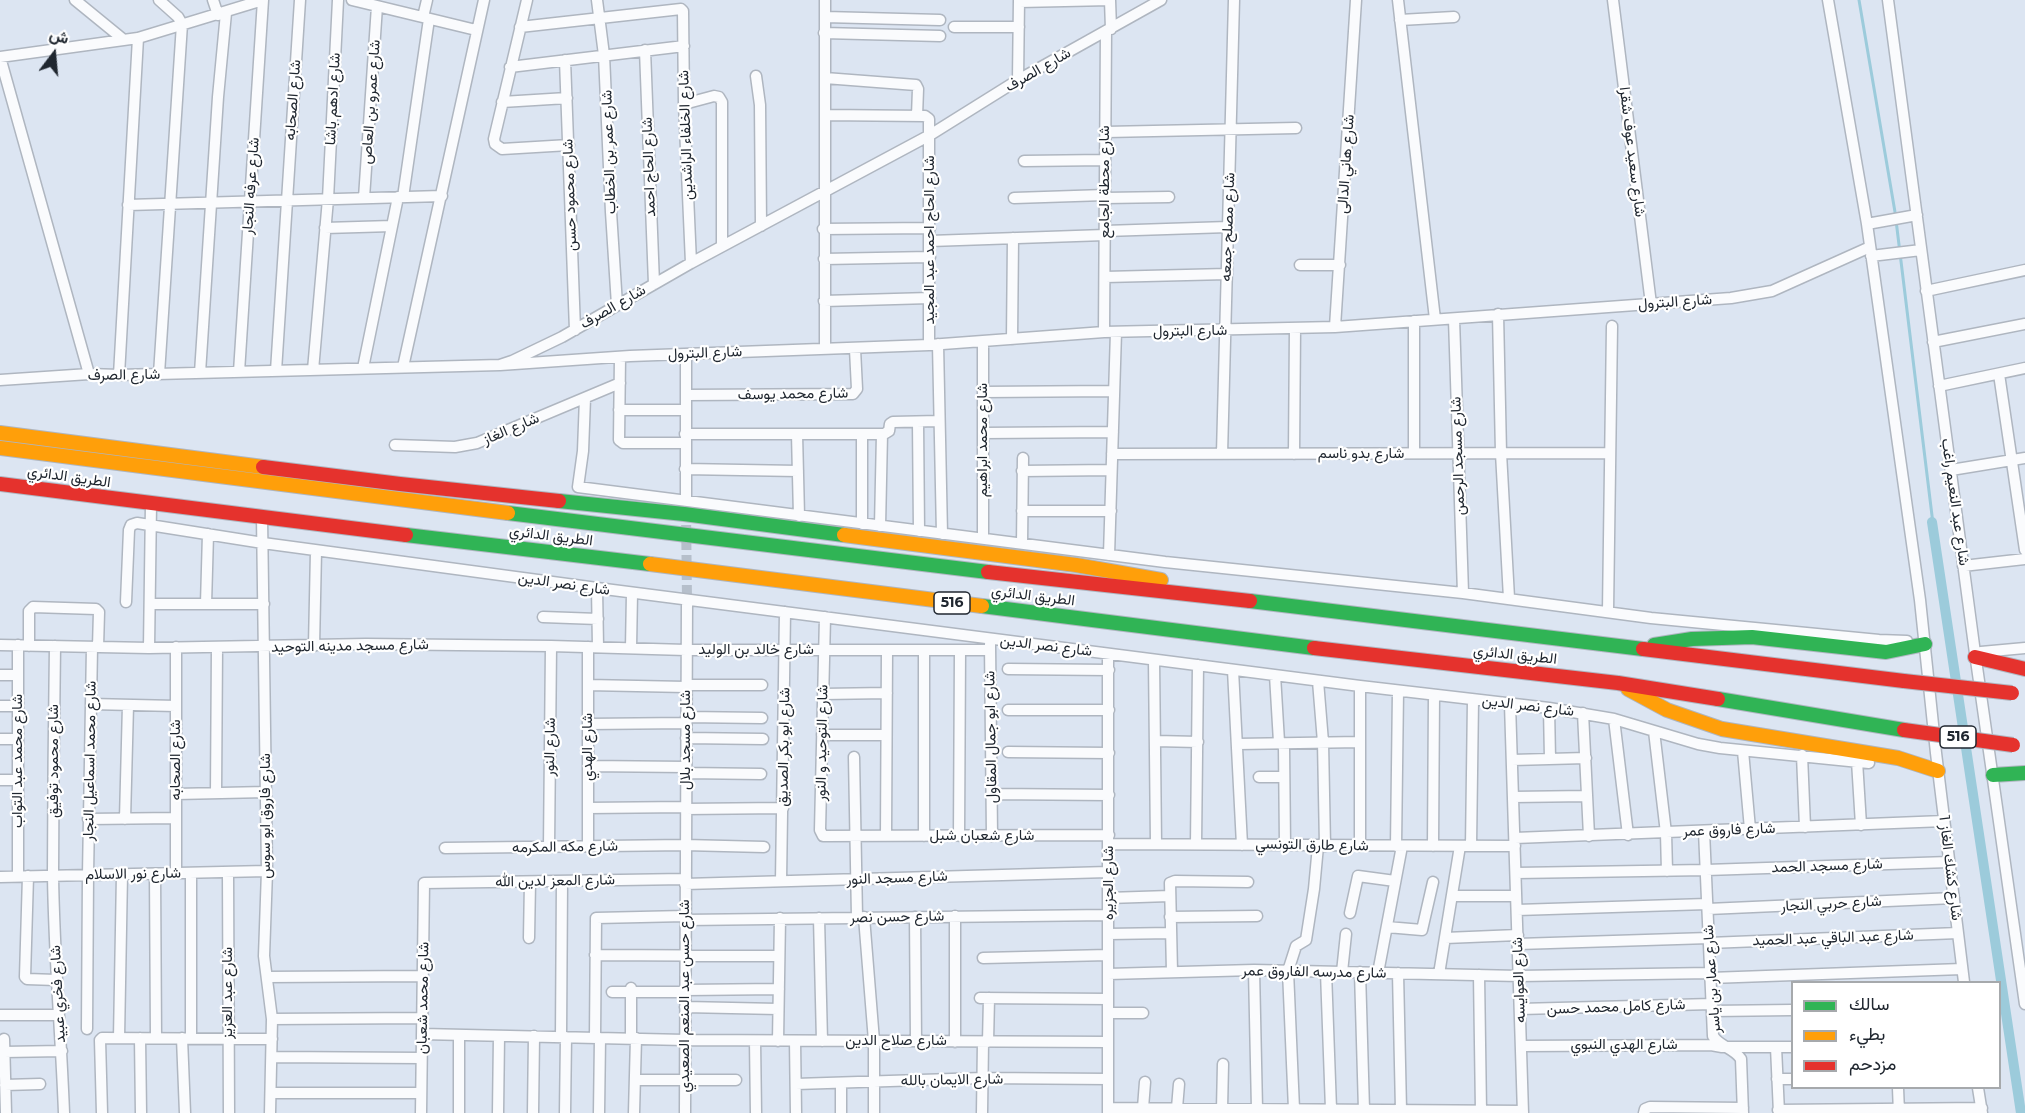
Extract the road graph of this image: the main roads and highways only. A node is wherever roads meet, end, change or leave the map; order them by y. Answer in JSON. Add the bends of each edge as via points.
{"nodes":[{"id":1,"x":0,"y":433,"type":"edge"},
{"id":2,"x":0,"y":448,"type":"edge"},
{"id":3,"x":0,"y":484,"type":"edge"},
{"id":4,"x":1308,"y":608,"type":"junction"},
{"id":5,"x":1925,"y":643,"type":"road end"},
{"id":6,"x":1634,"y":649,"type":"junction"},
{"id":7,"x":1975,"y":655,"type":"road end"},
{"id":8,"x":2025,"y":669,"type":"edge"},
{"id":9,"x":1618,"y":683,"type":"junction"},
{"id":10,"x":2019,"y":694,"type":"edge"},
{"id":11,"x":2019,"y":745,"type":"edge"},
{"id":12,"x":1938,"y":771,"type":"road end"},
{"id":13,"x":2025,"y":774,"type":"edge"},
{"id":14,"x":1993,"y":775,"type":"road end"}],
"edges":[{"from":1,"to":4,"type":"highway","name":"الطريق الدائري","number":"516","via":[[1077,565]]},
{"from":2,"to":4,"type":"highway","name":"الطريق الدائري","number":"516","via":[[880,560]]},
{"from":3,"to":9,"type":"highway","name":"الطريق الدائري","number":"516"},
{"from":4,"to":6,"type":"highway","name":"الطريق الدائري","number":"516"},
{"from":5,"to":6,"type":"highway","via":[[1886,652],[1722,637]]},
{"from":6,"to":10,"type":"highway","name":"الطريق الدائري","number":"516","bridge":true},
{"from":7,"to":8,"type":"highway"},
{"from":9,"to":11,"type":"highway","name":"الطريق الدائري","number":"516","bridge":true},
{"from":9,"to":12,"type":"highway","via":[[1675,714],[1715,728],[1898,758]]},
{"from":13,"to":14,"type":"highway"}]}
